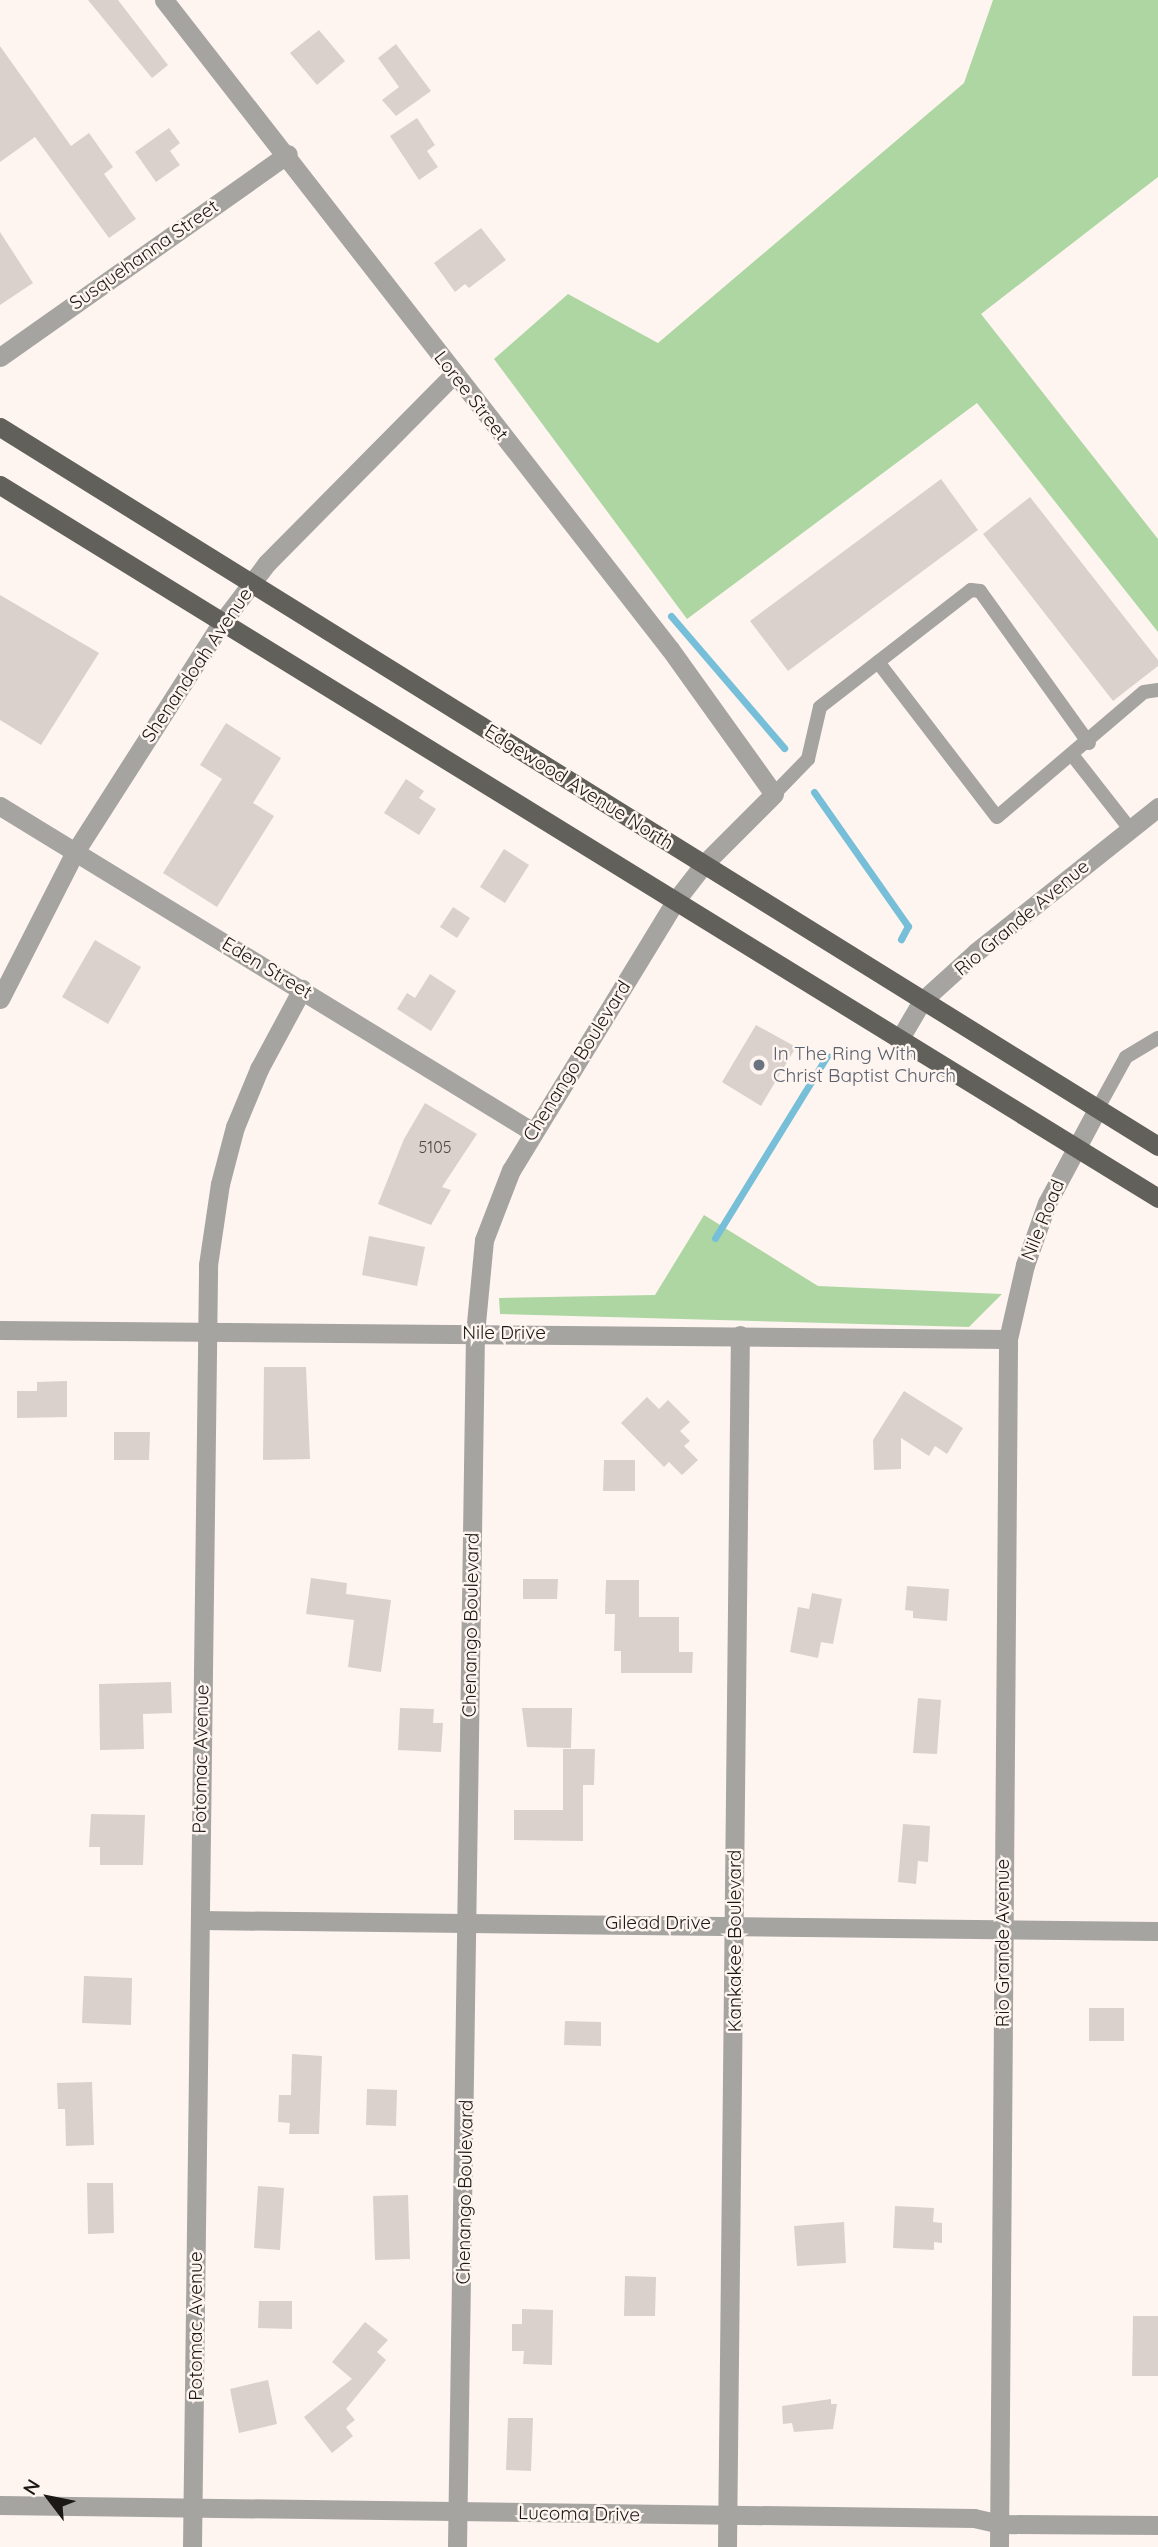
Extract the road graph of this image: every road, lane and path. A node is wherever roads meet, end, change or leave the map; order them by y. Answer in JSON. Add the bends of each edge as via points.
{"nodes":[{"id":1,"x":164,"y":0,"type":"edge"},
{"id":2,"x":288,"y":154,"type":"junction"},
{"id":3,"x":0,"y":357,"type":"edge"},
{"id":4,"x":453,"y":374,"type":"junction"},
{"id":5,"x":0,"y":427,"type":"edge"},
{"id":6,"x":0,"y":485,"type":"edge"},
{"id":7,"x":251,"y":584,"type":"junction"},
{"id":8,"x":223,"y":621,"type":"junction"},
{"id":9,"x":878,"y":662,"type":"junction"},
{"id":10,"x":1158,"y":690,"type":"edge"},
{"id":11,"x":1089,"y":743,"type":"junction"},
{"id":12,"x":1073,"y":755,"type":"junction"},
{"id":13,"x":774,"y":794,"type":"junction"},
{"id":14,"x":0,"y":806,"type":"edge"},
{"id":15,"x":1158,"y":807,"type":"edge"},
{"id":16,"x":1130,"y":829,"type":"junction"},
{"id":17,"x":75,"y":852,"type":"junction"},
{"id":18,"x":704,"y":864,"type":"junction"},
{"id":19,"x":676,"y":900,"type":"junction"},
{"id":20,"x":302,"y":989,"type":"junction"},
{"id":21,"x":0,"y":999,"type":"edge"},
{"id":22,"x":922,"y":1001,"type":"junction"},
{"id":23,"x":1158,"y":1038,"type":"edge"},
{"id":24,"x":899,"y":1040,"type":"junction"},
{"id":25,"x":1098,"y":1108,"type":"junction"},
{"id":26,"x":533,"y":1132,"type":"junction"},
{"id":27,"x":1158,"y":1146,"type":"edge"},
{"id":28,"x":1075,"y":1147,"type":"junction"},
{"id":29,"x":1158,"y":1198,"type":"edge"},
{"id":30,"x":0,"y":1330,"type":"edge"},
{"id":31,"x":205,"y":1333,"type":"junction"},
{"id":32,"x":475,"y":1333,"type":"junction"},
{"id":33,"x":740,"y":1335,"type":"junction"},
{"id":34,"x":1007,"y":1339,"type":"junction"},
{"id":35,"x":200,"y":1920,"type":"junction"},
{"id":36,"x":467,"y":1922,"type":"junction"},
{"id":37,"x":734,"y":1923,"type":"junction"},
{"id":38,"x":1003,"y":1930,"type":"junction"},
{"id":39,"x":1158,"y":1931,"type":"edge"},
{"id":40,"x":0,"y":2505,"type":"edge"},
{"id":41,"x":194,"y":2507,"type":"junction"},
{"id":42,"x":457,"y":2512,"type":"junction"},
{"id":43,"x":727,"y":2515,"type":"junction"},
{"id":44,"x":999,"y":2524,"type":"junction"},
{"id":45,"x":1158,"y":2525,"type":"edge"},
{"id":46,"x":192,"y":2547,"type":"edge"},
{"id":47,"x":457,"y":2547,"type":"edge"},
{"id":48,"x":727,"y":2547,"type":"edge"},
{"id":49,"x":999,"y":2547,"type":"edge"}],
"edges":[{"from":1,"to":2,"type":"street","name":"Loree Street"},
{"from":2,"to":3,"type":"street","name":"Susquehanna Street"},
{"from":2,"to":4,"type":"street","name":"Loree Street"},
{"from":4,"to":7,"type":"street","name":"Shenandoah Avenue"},
{"from":4,"to":13,"type":"street","name":"Loree Street","via":[[678,658]]},
{"from":5,"to":7,"type":"main road","name":"Edgewood Avenue North"},
{"from":6,"to":8,"type":"main road"},
{"from":7,"to":8,"type":"street","name":"Shenandoah Avenue"},
{"from":7,"to":18,"type":"main road","name":"Edgewood Avenue North"},
{"from":8,"to":17,"type":"street","name":"Shenandoah Avenue"},
{"from":8,"to":19,"type":"main road"},
{"from":9,"to":11,"type":"lane","via":[[976,590]]},
{"from":9,"to":12,"type":"lane","via":[[997,817]]},
{"from":9,"to":13,"type":"lane","via":[[820,707],[808,759]]},
{"from":10,"to":11,"type":"lane","via":[[1144,692]]},
{"from":11,"to":12,"type":"lane"},
{"from":12,"to":16,"type":"lane"},
{"from":13,"to":18,"type":"street","name":"Chenango Boulevard"},
{"from":14,"to":17,"type":"street","name":"Eden Street"},
{"from":15,"to":16,"type":"street","name":"Rio Grande Avenue"},
{"from":16,"to":22,"type":"street","name":"Rio Grande Avenue"},
{"from":17,"to":20,"type":"street","name":"Eden Street"},
{"from":17,"to":21,"type":"street","name":"Shenandoah Avenue"},
{"from":18,"to":19,"type":"street","name":"Chenango Boulevard"},
{"from":18,"to":22,"type":"main road","name":"Edgewood Avenue North"},
{"from":19,"to":24,"type":"main road"},
{"from":19,"to":26,"type":"street","name":"Chenango Boulevard"},
{"from":20,"to":26,"type":"street","name":"Eden Street"},
{"from":20,"to":31,"type":"street","name":"Potomac Avenue","via":[[259,1069],[235,1127],[220,1184],[208,1265]]},
{"from":22,"to":24,"type":"street","name":"Rio Grande Avenue"},
{"from":22,"to":25,"type":"main road","name":"Edgewood Avenue North"},
{"from":23,"to":25,"type":"lane","via":[[1126,1057]]},
{"from":24,"to":28,"type":"main road"},
{"from":25,"to":27,"type":"main road","name":"Edgewood Avenue North"},
{"from":25,"to":28,"type":"street","name":"Nile Road"},
{"from":26,"to":32,"type":"street","name":"Chenango Boulevard","via":[[511,1170],[484,1240]]},
{"from":28,"to":29,"type":"main road"},
{"from":28,"to":34,"type":"street","name":"Nile Road","via":[[1025,1265]]},
{"from":30,"to":31,"type":"street","name":"Nile Drive"},
{"from":31,"to":32,"type":"street","name":"Nile Drive"},
{"from":31,"to":35,"type":"street","name":"Potomac Avenue"},
{"from":32,"to":33,"type":"street","name":"Nile Drive"},
{"from":32,"to":36,"type":"street","name":"Chenango Boulevard"},
{"from":33,"to":34,"type":"street","name":"Nile Drive"},
{"from":33,"to":37,"type":"street","name":"Kankakee Boulevard"},
{"from":34,"to":38,"type":"street","name":"Rio Grande Avenue"},
{"from":35,"to":36,"type":"street","name":"Gilead Drive"},
{"from":35,"to":41,"type":"street","name":"Potomac Avenue"},
{"from":36,"to":37,"type":"street","name":"Gilead Drive"},
{"from":36,"to":42,"type":"street","name":"Chenango Boulevard"},
{"from":37,"to":38,"type":"street","name":"Gilead Drive"},
{"from":37,"to":43,"type":"street","name":"Kankakee Boulevard"},
{"from":38,"to":39,"type":"street","name":"Gilead Drive"},
{"from":38,"to":44,"type":"street","name":"Rio Grande Avenue"},
{"from":40,"to":41,"type":"street","name":"Lucoma Drive"},
{"from":41,"to":42,"type":"street","name":"Lucoma Drive"},
{"from":41,"to":46,"type":"street","name":"Potomac Avenue"},
{"from":42,"to":43,"type":"street","name":"Lucoma Drive"},
{"from":42,"to":47,"type":"street","name":"Chenango Boulevard"},
{"from":43,"to":44,"type":"street","name":"Lucoma Drive","via":[[974,2518]]},
{"from":43,"to":48,"type":"street","name":"Kankakee Boulevard"},
{"from":44,"to":45,"type":"street","name":"Lucoma Drive"},
{"from":44,"to":49,"type":"street","name":"Rio Grande Avenue"}]}
